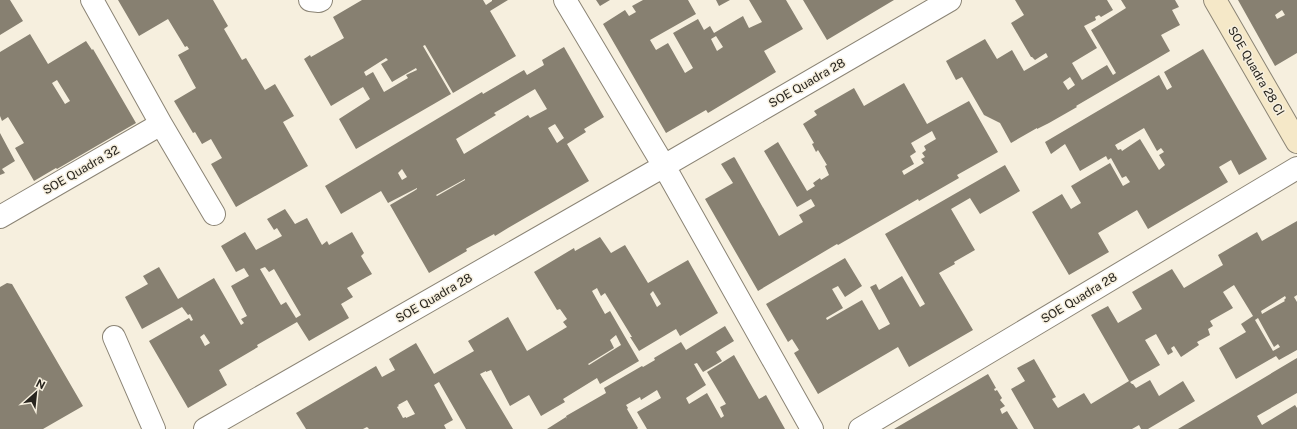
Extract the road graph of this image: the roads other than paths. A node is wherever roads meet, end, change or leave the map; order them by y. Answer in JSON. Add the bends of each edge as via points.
{"nodes":[{"id":1,"x":92,"y":0,"type":"edge"},
{"id":2,"x":310,"y":0,"type":"edge"},
{"id":3,"x":321,"y":0,"type":"edge"},
{"id":4,"x":565,"y":0,"type":"edge"},
{"id":5,"x":950,"y":0,"type":"edge"},
{"id":6,"x":1215,"y":0,"type":"edge"},
{"id":7,"x":161,"y":124,"type":"junction"},
{"id":8,"x":1297,"y":142,"type":"edge"},
{"id":9,"x":664,"y":166,"type":"junction"},
{"id":10,"x":1297,"y":168,"type":"edge"},
{"id":11,"x":214,"y":214,"type":"dead end"},
{"id":12,"x":0,"y":217,"type":"edge"},
{"id":13,"x":114,"y":337,"type":"dead end"},
{"id":14,"x":154,"y":429,"type":"edge"},
{"id":15,"x":205,"y":429,"type":"edge"},
{"id":16,"x":812,"y":429,"type":"edge"},
{"id":17,"x":860,"y":429,"type":"edge"}],
"edges":[{"from":1,"to":7,"type":"street"},
{"from":2,"to":3,"type":"street"},
{"from":4,"to":9,"type":"street"},
{"from":5,"to":9,"type":"street","name":"SOE Quadra 28"},
{"from":6,"to":8,"type":"street","name":"SOE Quadra 28 CI"},
{"from":7,"to":11,"type":"street"},
{"from":7,"to":12,"type":"street","name":"SOE Quadra 32"},
{"from":9,"to":15,"type":"street","name":"SOE Quadra 28"},
{"from":9,"to":16,"type":"street"},
{"from":10,"to":17,"type":"street","name":"SOE Quadra 28"},
{"from":13,"to":14,"type":"street"}]}
